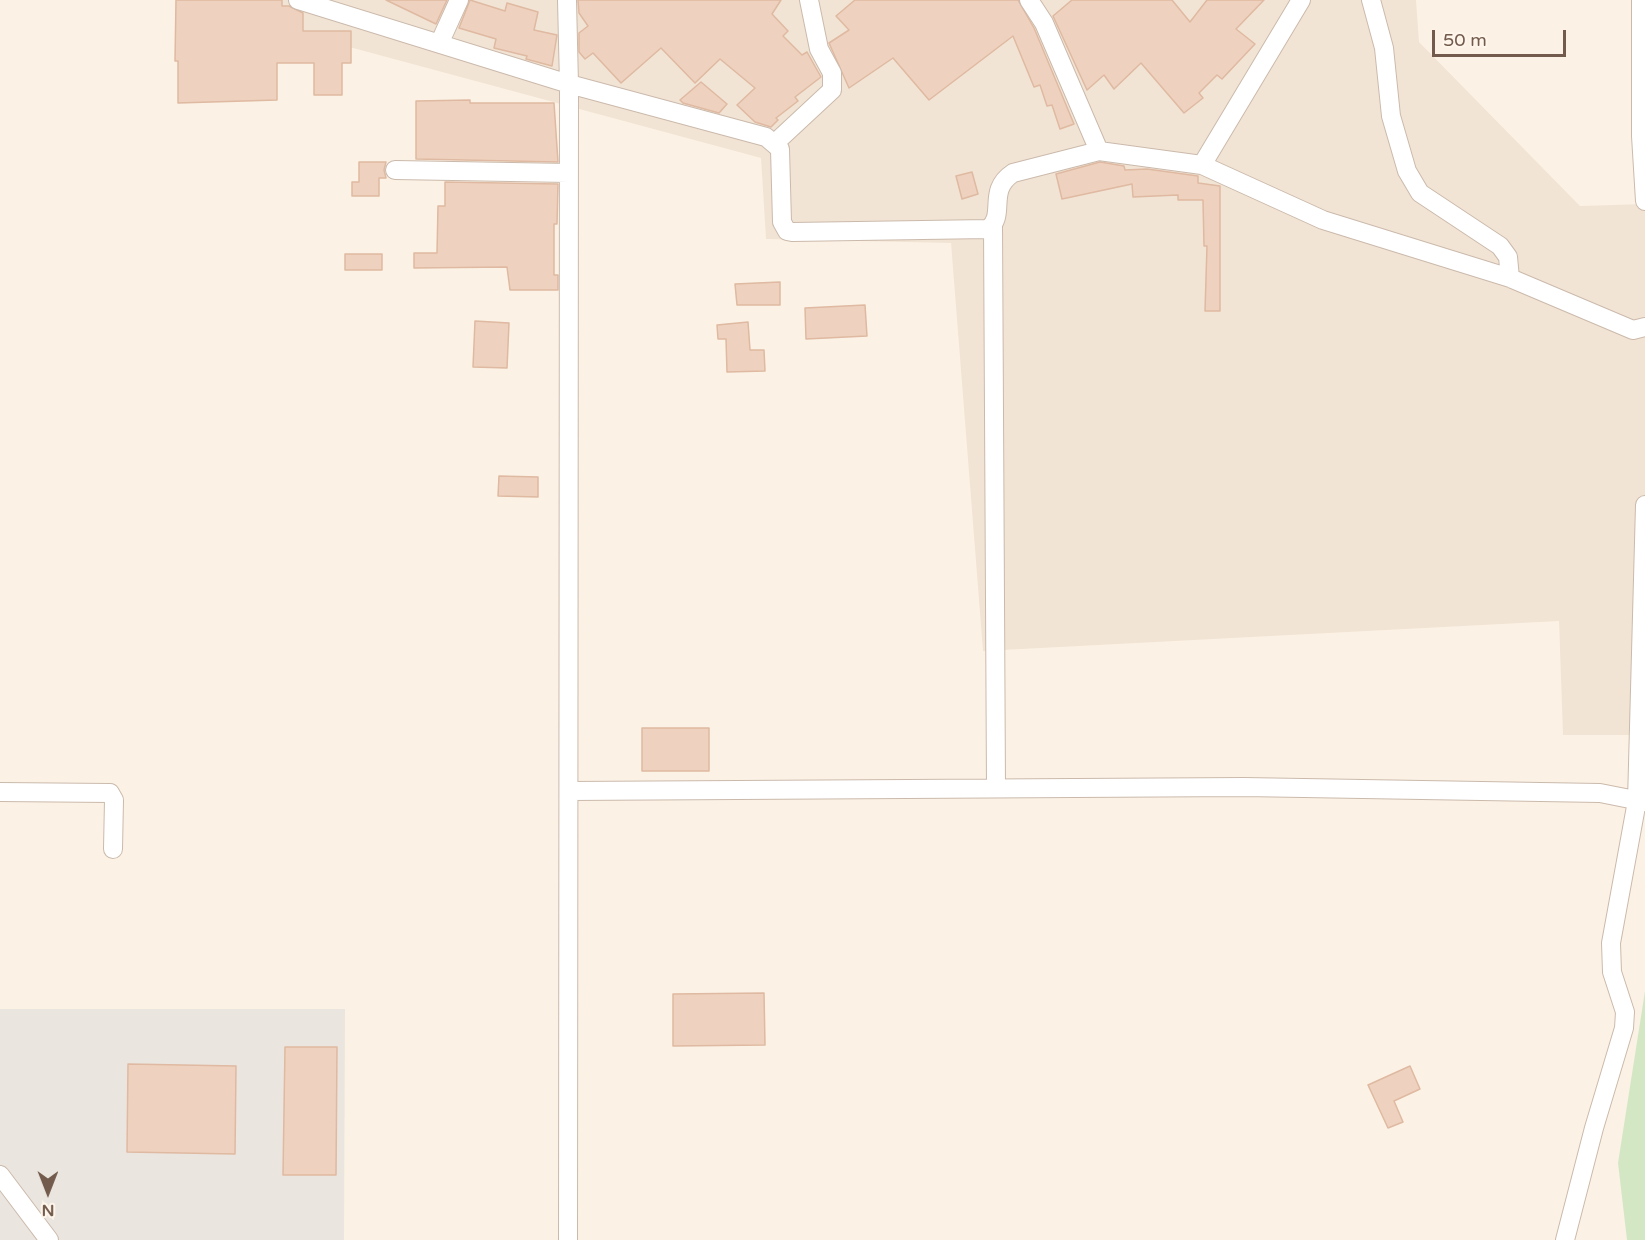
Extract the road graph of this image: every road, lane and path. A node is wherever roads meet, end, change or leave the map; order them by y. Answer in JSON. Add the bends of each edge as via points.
{"nodes":[{"id":1,"x":298,"y":0,"type":"edge"},
{"id":2,"x":459,"y":0,"type":"edge"},
{"id":3,"x":567,"y":0,"type":"edge"},
{"id":4,"x":809,"y":0,"type":"edge"},
{"id":5,"x":1029,"y":0,"type":"edge"},
{"id":6,"x":1300,"y":0,"type":"edge"},
{"id":7,"x":1371,"y":0,"type":"edge"},
{"id":8,"x":1641,"y":0,"type":"edge"},
{"id":9,"x":440,"y":42,"type":"junction"},
{"id":10,"x":569,"y":84,"type":"junction"},
{"id":11,"x":775,"y":143,"type":"junction"},
{"id":12,"x":1099,"y":151,"type":"junction"},
{"id":13,"x":1202,"y":165,"type":"junction"},
{"id":14,"x":395,"y":170,"type":"dead end"},
{"id":15,"x":569,"y":173,"type":"junction"},
{"id":16,"x":1645,"y":201,"type":"edge"},
{"id":17,"x":993,"y":225,"type":"junction"},
{"id":18,"x":1510,"y":278,"type":"junction"},
{"id":19,"x":1643,"y":333,"type":"edge"},
{"id":20,"x":1645,"y":505,"type":"edge"},
{"id":21,"x":996,"y":787,"type":"junction"},
{"id":22,"x":569,"y":791,"type":"junction"},
{"id":23,"x":0,"y":792,"type":"edge"},
{"id":24,"x":1641,"y":801,"type":"edge"},
{"id":25,"x":113,"y":849,"type":"dead end"},
{"id":26,"x":0,"y":1175,"type":"edge"},
{"id":27,"x":49,"y":1240,"type":"edge"},
{"id":28,"x":568,"y":1240,"type":"edge"},
{"id":29,"x":1565,"y":1240,"type":"edge"}],
"edges":[{"from":1,"to":9,"type":"street"},
{"from":2,"to":9,"type":"street"},
{"from":3,"to":10,"type":"street"},
{"from":4,"to":11,"type":"street","via":[[819,49],[832,73],[832,90]]},
{"from":5,"to":12,"type":"street","via":[[1044,23]]},
{"from":6,"to":13,"type":"street"},
{"from":7,"to":18,"type":"street","via":[[1384,48],[1391,116],[1407,171],[1420,193],[1500,246],[1508,257]]},
{"from":8,"to":16,"type":"street"},
{"from":9,"to":10,"type":"street"},
{"from":10,"to":11,"type":"street","via":[[766,137]]},
{"from":10,"to":15,"type":"street"},
{"from":11,"to":17,"type":"street","via":[[780,149],[782,222],[787,231],[981,230]]},
{"from":12,"to":13,"type":"street"},
{"from":12,"to":17,"type":"street","via":[[1013,173],[1003,180],[996,193]]},
{"from":13,"to":18,"type":"street","via":[[1323,220]]},
{"from":14,"to":15,"type":"street"},
{"from":15,"to":22,"type":"street"},
{"from":17,"to":21,"type":"street"},
{"from":18,"to":19,"type":"street"},
{"from":20,"to":24,"type":"street"},
{"from":21,"to":22,"type":"street"},
{"from":21,"to":24,"type":"street","via":[[1588,793]]},
{"from":22,"to":28,"type":"street"},
{"from":23,"to":25,"type":"street","via":[[110,794],[114,800]]},
{"from":24,"to":29,"type":"street","via":[[1611,943],[1612,972],[1625,1012],[1624,1028]]},
{"from":26,"to":27,"type":"street"}]}
